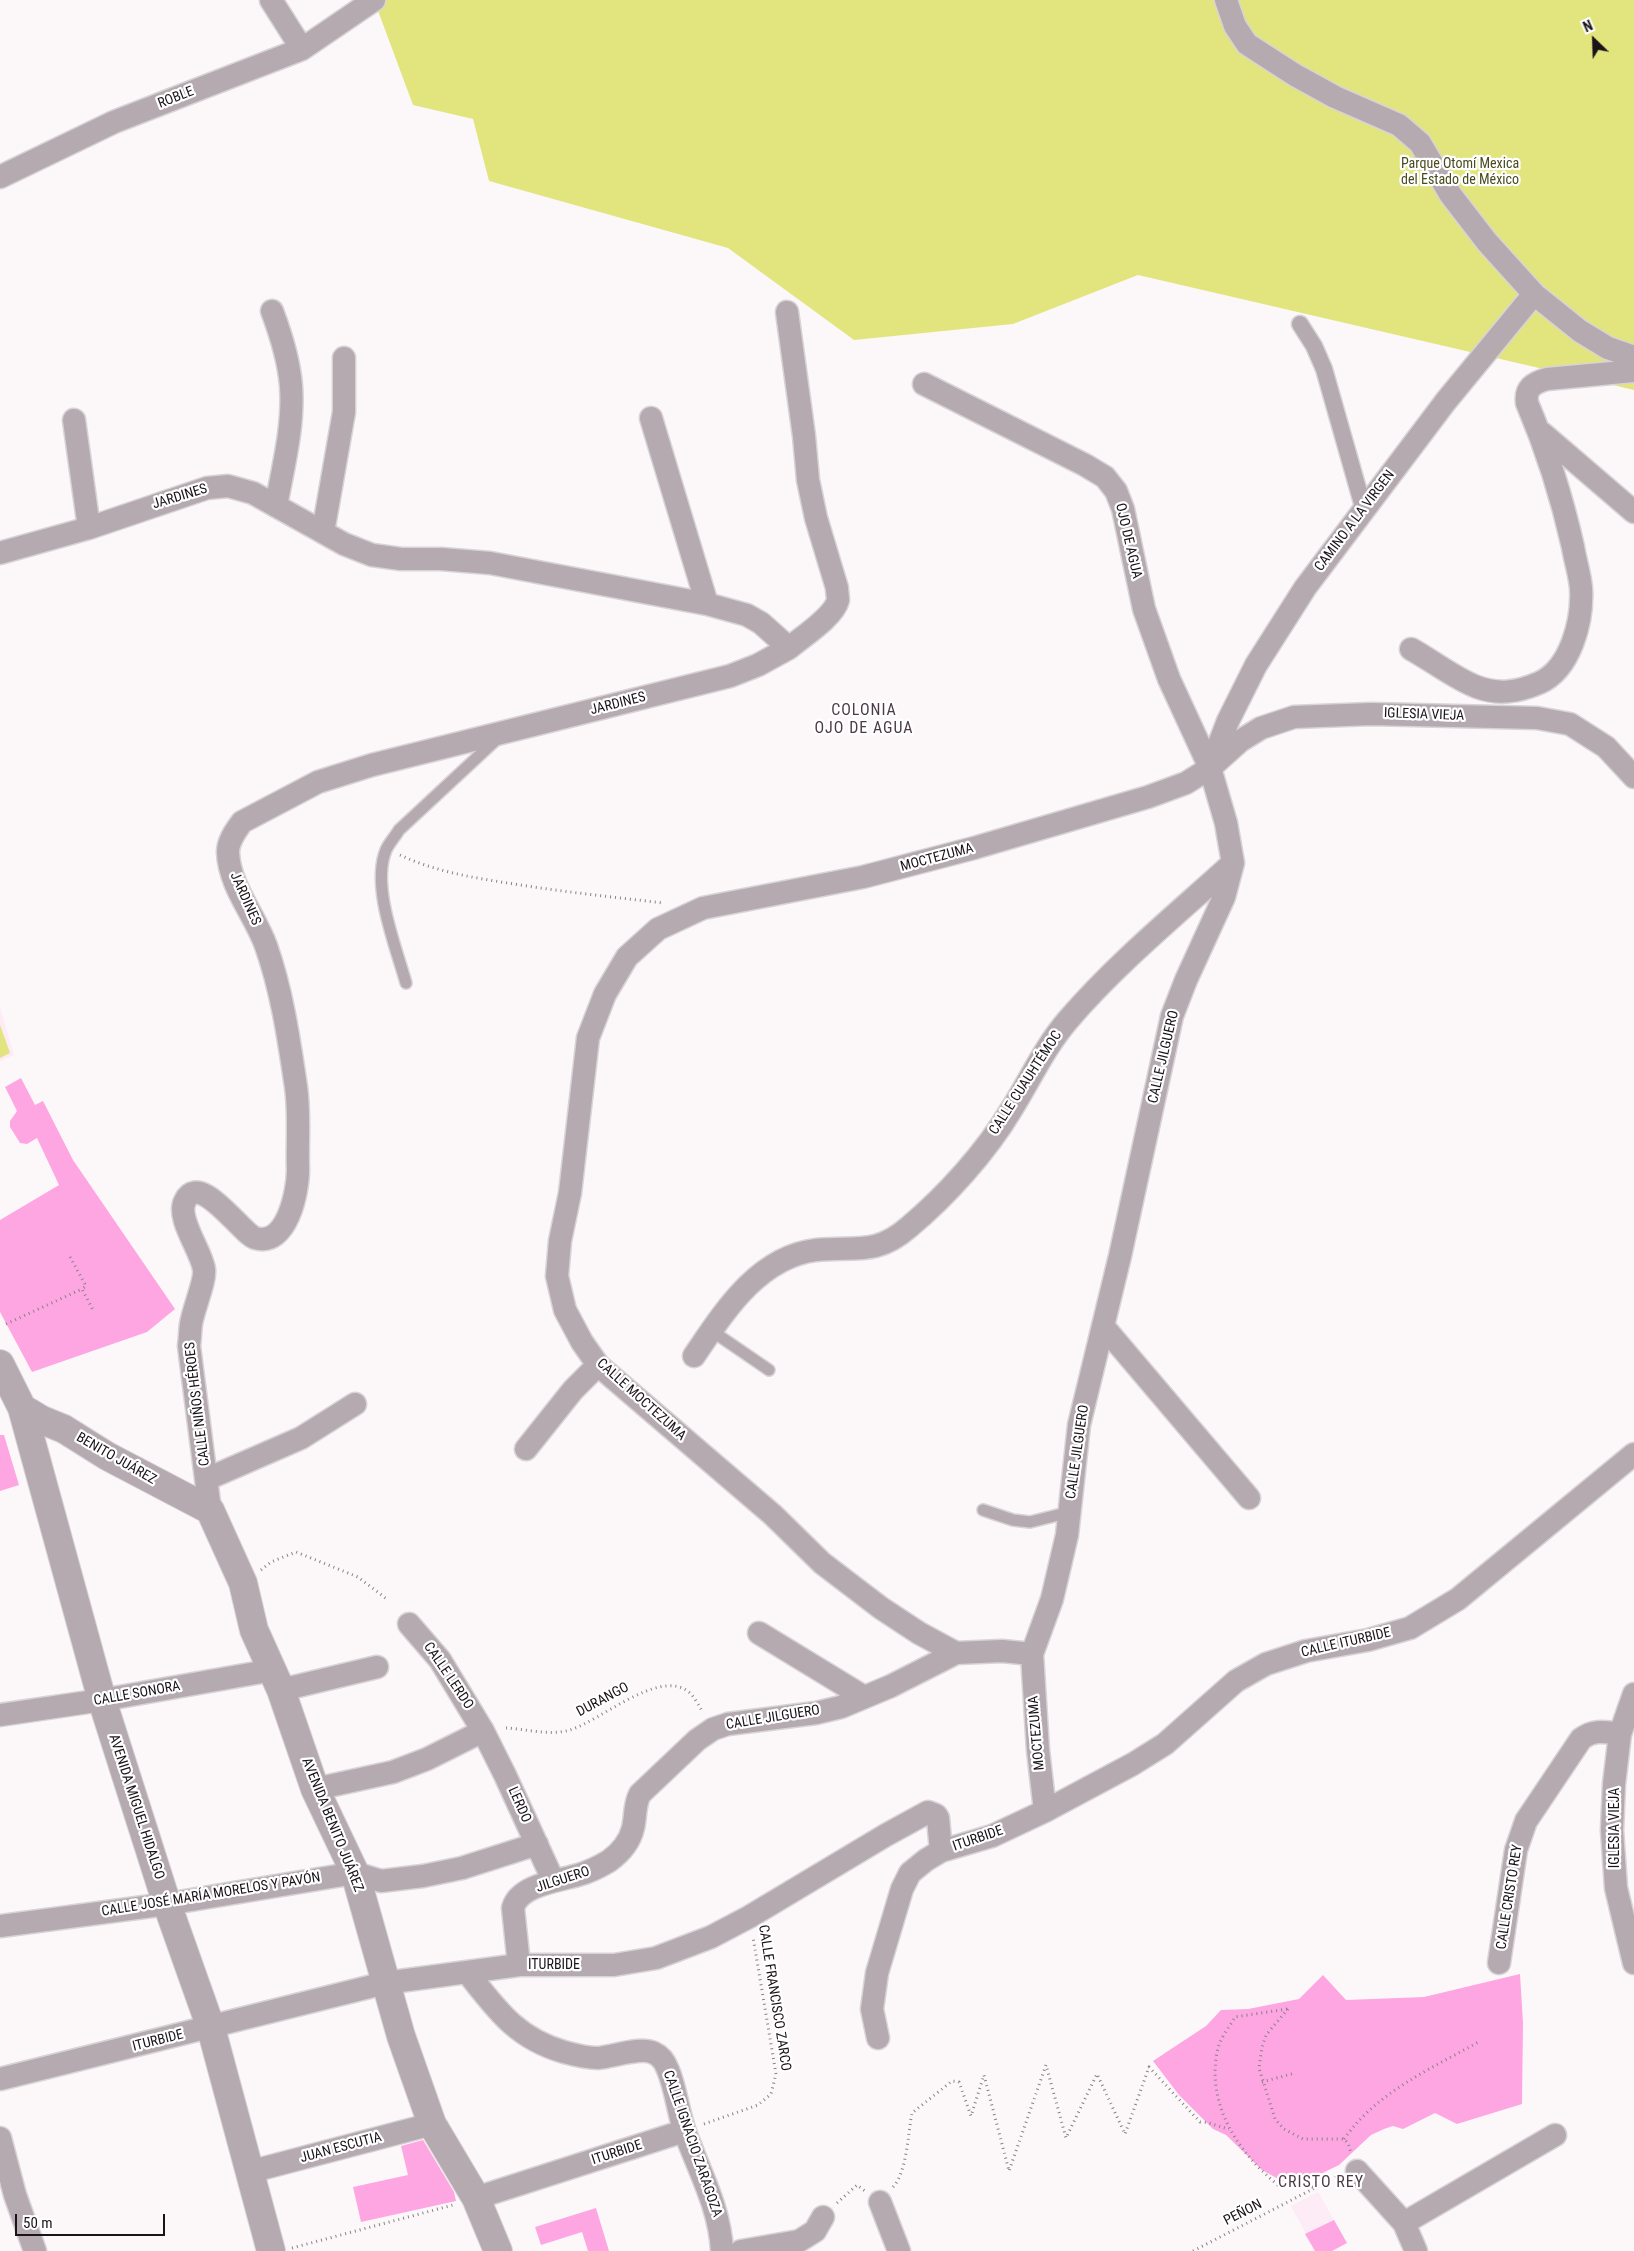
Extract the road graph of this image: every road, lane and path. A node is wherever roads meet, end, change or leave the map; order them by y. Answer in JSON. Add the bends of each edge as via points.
{"nodes":[{"id":1,"x":271,"y":0,"type":"edge"},
{"id":2,"x":374,"y":0,"type":"edge"},
{"id":3,"x":1226,"y":0,"type":"edge"},
{"id":4,"x":302,"y":49,"type":"junction"},
{"id":5,"x":0,"y":177,"type":"edge"},
{"id":6,"x":1534,"y":294,"type":"junction"},
{"id":7,"x":272,"y":311,"type":"dead end"},
{"id":8,"x":787,"y":312,"type":"dead end"},
{"id":9,"x":1300,"y":324,"type":"dead end"},
{"id":10,"x":1634,"y":357,"type":"edge"},
{"id":11,"x":344,"y":358,"type":"dead end"},
{"id":12,"x":1634,"y":371,"type":"edge"},
{"id":13,"x":924,"y":384,"type":"dead end"},
{"id":14,"x":652,"y":418,"type":"dead end"},
{"id":15,"x":74,"y":420,"type":"dead end"},
{"id":16,"x":1539,"y":431,"type":"junction"},
{"id":17,"x":276,"y":506,"type":"junction"},
{"id":18,"x":1364,"y":510,"type":"junction"},
{"id":19,"x":1634,"y":512,"type":"edge"},
{"id":20,"x":89,"y":528,"type":"junction"},
{"id":21,"x":323,"y":532,"type":"junction"},
{"id":22,"x":0,"y":553,"type":"edge"},
{"id":23,"x":707,"y":604,"type":"junction"},
{"id":24,"x":789,"y":648,"type":"junction"},
{"id":25,"x":1412,"y":649,"type":"dead end"},
{"id":26,"x":504,"y":731,"type":"junction"},
{"id":27,"x":1210,"y":768,"type":"junction"},
{"id":28,"x":1633,"y":772,"type":"edge"},
{"id":29,"x":386,"y":848,"type":"junction"},
{"id":30,"x":1233,"y":863,"type":"junction"},
{"id":31,"x":664,"y":903,"type":"dead end"},
{"id":32,"x":658,"y":929,"type":"joint"},
{"id":33,"x":406,"y":983,"type":"dead end"},
{"id":34,"x":70,"y":1257,"type":"dead end"},
{"id":35,"x":204,"y":1270,"type":"joint"},
{"id":36,"x":82,"y":1289,"type":"junction"},
{"id":37,"x":93,"y":1310,"type":"dead end"},
{"id":38,"x":6,"y":1324,"type":"dead end"},
{"id":39,"x":1103,"y":1326,"type":"junction"},
{"id":40,"x":712,"y":1331,"type":"junction"},
{"id":41,"x":694,"y":1356,"type":"dead end"},
{"id":42,"x":0,"y":1364,"type":"edge"},
{"id":43,"x":598,"y":1365,"type":"junction"},
{"id":44,"x":769,"y":1370,"type":"dead end"},
{"id":45,"x":355,"y":1404,"type":"dead end"},
{"id":46,"x":22,"y":1408,"type":"junction"},
{"id":47,"x":526,"y":1449,"type":"dead end"},
{"id":48,"x":1634,"y":1454,"type":"edge"},
{"id":49,"x":206,"y":1479,"type":"junction"},
{"id":50,"x":1248,"y":1498,"type":"dead end"},
{"id":51,"x":210,"y":1510,"type":"junction"},
{"id":52,"x":984,"y":1510,"type":"dead end"},
{"id":53,"x":1070,"y":1512,"type":"junction"},
{"id":54,"x":243,"y":1583,"type":"junction"},
{"id":55,"x":388,"y":1600,"type":"dead end"},
{"id":56,"x":409,"y":1624,"type":"dead end"},
{"id":57,"x":759,"y":1633,"type":"dead end"},
{"id":58,"x":956,"y":1653,"type":"junction"},
{"id":59,"x":1032,"y":1654,"type":"junction"},
{"id":60,"x":377,"y":1667,"type":"dead end"},
{"id":61,"x":277,"y":1680,"type":"junction"},
{"id":62,"x":1634,"y":1694,"type":"edge"},
{"id":63,"x":864,"y":1698,"type":"junction"},
{"id":64,"x":102,"y":1700,"type":"junction"},
{"id":65,"x":0,"y":1715,"type":"edge"},
{"id":66,"x":713,"y":1729,"type":"junction"},
{"id":67,"x":483,"y":1731,"type":"junction"},
{"id":68,"x":1620,"y":1734,"type":"junction"},
{"id":69,"x":315,"y":1789,"type":"junction"},
{"id":70,"x":636,"y":1803,"type":"joint"},
{"id":71,"x":1045,"y":1811,"type":"junction"},
{"id":72,"x":536,"y":1844,"type":"junction"},
{"id":73,"x":942,"y":1851,"type":"junction"},
{"id":74,"x":355,"y":1873,"type":"junction"},
{"id":75,"x":553,"y":1880,"type":"junction"},
{"id":76,"x":167,"y":1904,"type":"junction"},
{"id":77,"x":750,"y":1917,"type":"junction"},
{"id":78,"x":0,"y":1926,"type":"edge"},
{"id":79,"x":1499,"y":1963,"type":"dead end"},
{"id":80,"x":1634,"y":1963,"type":"edge"},
{"id":81,"x":519,"y":1965,"type":"junction"},
{"id":82,"x":467,"y":1972,"type":"junction"},
{"id":83,"x":385,"y":1984,"type":"junction"},
{"id":84,"x":211,"y":2028,"type":"junction"},
{"id":85,"x":878,"y":2038,"type":"dead end"},
{"id":86,"x":1480,"y":2041,"type":"dead end"},
{"id":87,"x":1295,"y":2073,"type":"dead end"},
{"id":88,"x":0,"y":2080,"type":"edge"},
{"id":89,"x":1262,"y":2082,"type":"junction"},
{"id":90,"x":432,"y":2124,"type":"junction"},
{"id":91,"x":1229,"y":2129,"type":"junction"},
{"id":92,"x":684,"y":2131,"type":"junction"},
{"id":93,"x":1555,"y":2135,"type":"dead end"},
{"id":94,"x":0,"y":2138,"type":"edge"},
{"id":95,"x":1344,"y":2139,"type":"junction"},
{"id":96,"x":1356,"y":2171,"type":"junction"},
{"id":97,"x":249,"y":2172,"type":"junction"},
{"id":98,"x":1318,"y":2188,"type":"junction"},
{"id":99,"x":476,"y":2198,"type":"junction"},
{"id":100,"x":880,"y":2202,"type":"junction"},
{"id":101,"x":823,"y":2217,"type":"joint"},
{"id":102,"x":1404,"y":2223,"type":"junction"},
{"id":103,"x":280,"y":2250,"type":"edge"},
{"id":104,"x":35,"y":2251,"type":"edge"},
{"id":105,"x":498,"y":2251,"type":"edge"},
{"id":106,"x":722,"y":2251,"type":"edge"},
{"id":107,"x":741,"y":2251,"type":"edge"},
{"id":108,"x":899,"y":2251,"type":"edge"},
{"id":109,"x":1193,"y":2251,"type":"edge"},
{"id":110,"x":1416,"y":2251,"type":"edge"}],
"edges":[{"from":1,"to":4,"type":"street"},
{"from":2,"to":4,"type":"street","name":"ROBLE"},
{"from":3,"to":6,"type":"street","via":[[1235,26],[1248,44],[1336,97],[1399,125],[1420,144],[1450,194]]},
{"from":4,"to":5,"type":"street","name":"ROBLE","via":[[114,122]]},
{"from":6,"to":10,"type":"street","via":[[1580,331],[1608,348]]},
{"from":6,"to":18,"type":"street","name":"CAMINO A LA VIRGEN","via":[[1482,356]]},
{"from":7,"to":17,"type":"street","via":[[282,339],[291,387],[289,432]]},
{"from":8,"to":24,"type":"street","via":[[808,480],[838,600],[827,617]]},
{"from":9,"to":18,"type":"street","via":[[1324,369]]},
{"from":11,"to":21,"type":"street","via":[[344,412]]},
{"from":12,"to":16,"type":"street","via":[[1537,382],[1526,395]]},
{"from":13,"to":27,"type":"street","name":"OJO DE AGUA","via":[[1085,465],[1104,477],[1116,491],[1123,508],[1144,609],[1169,679]]},
{"from":14,"to":23,"type":"street"},
{"from":15,"to":20,"type":"street"},
{"from":16,"to":19,"type":"street"},
{"from":16,"to":25,"type":"street","via":[[1567,520],[1581,587],[1580,619],[1565,659],[1546,680],[1526,689],[1504,693],[1476,687]]},
{"from":17,"to":20,"type":"street","name":"JARDINES","via":[[253,493],[228,486],[207,488]]},
{"from":17,"to":21,"type":"street","name":"JARDINES"},
{"from":18,"to":27,"type":"street","name":"CAMINO A LA VIRGEN","via":[[1305,588],[1256,665],[1228,721]]},
{"from":20,"to":22,"type":"street","name":"JARDINES"},
{"from":21,"to":23,"type":"street","name":"JARDINES","via":[[372,554],[401,559],[490,563]]},
{"from":23,"to":24,"type":"street","name":"JARDINES","via":[[747,615]]},
{"from":24,"to":26,"type":"street","name":"JARDINES","via":[[730,676]]},
{"from":26,"to":29,"type":"lane","via":[[399,830]]},
{"from":26,"to":35,"type":"street","name":"JARDINES","via":[[318,782],[242,822],[234,833],[228,850],[230,865],[266,944],[278,982],[296,1089],[298,1176],[289,1216],[281,1230],[268,1238],[256,1238],[244,1230],[212,1197],[200,1192],[190,1194],[184,1201],[183,1214]]},
{"from":27,"to":28,"type":"street","name":"IGLESIA VIEJA","via":[[1240,741],[1261,728],[1294,717],[1371,714],[1537,718],[1570,724],[1606,747]]},
{"from":27,"to":30,"type":"street","name":"CALLE JILGUERO","via":[[1226,822]]},
{"from":27,"to":32,"type":"street","name":"MOCTEZUMA","via":[[1186,783],[1148,797],[992,843],[863,877],[703,908]]},
{"from":29,"to":31,"type":"path","via":[[414,862],[461,876]]},
{"from":29,"to":33,"type":"lane","via":[[382,862],[382,886]]},
{"from":30,"to":39,"type":"street","name":"CALLE JILGUERO","via":[[1224,897],[1172,1016]]},
{"from":30,"to":40,"type":"street","name":"CALLE CUAUHTÉMOC","via":[[1107,978],[1067,1021],[1041,1057],[1011,1112],[960,1178],[909,1227],[892,1240],[874,1247],[816,1250],[788,1257],[769,1267],[745,1288]]},
{"from":32,"to":43,"type":"street","name":"CALLE MOCTEZUMA","via":[[627,957],[605,994],[588,1038],[570,1193],[560,1241],[557,1276],[565,1310]]},
{"from":34,"to":36,"type":"path","via":[[86,1286]]},
{"from":35,"to":49,"type":"street","name":"CALLE NIÑOS HÉROES","via":[[189,1346]]},
{"from":36,"to":37,"type":"path"},
{"from":36,"to":38,"type":"path"},
{"from":39,"to":50,"type":"street"},
{"from":39,"to":53,"type":"street","name":"CALLE JILGUERO","via":[[1079,1425]]},
{"from":40,"to":41,"type":"street","name":"CALLE CUAUHTÉMOC"},
{"from":40,"to":44,"type":"lane"},
{"from":42,"to":46,"type":"street","name":"AVENIDA MIGUEL HIDALGO"},
{"from":43,"to":47,"type":"street","via":[[573,1390]]},
{"from":43,"to":58,"type":"street","name":"CALLE MOCTEZUMA","via":[[773,1514],[822,1563],[904,1623]]},
{"from":45,"to":49,"type":"street","via":[[301,1438]]},
{"from":46,"to":51,"type":"street","name":"BENITO JUÁREZ"},
{"from":46,"to":64,"type":"street","name":"AVENIDA MIGUEL HIDALGO"},
{"from":48,"to":71,"type":"street","name":"CALLE ITURBIDE","via":[[1458,1599],[1410,1628],[1368,1640],[1306,1651],[1266,1664],[1236,1681],[1165,1744]]},
{"from":49,"to":51,"type":"street","name":"CALLE NIÑOS HÉROES"},
{"from":51,"to":54,"type":"street","name":"AVENIDA BENITO JUÁREZ"},
{"from":52,"to":53,"type":"lane","via":[[1030,1522]]},
{"from":53,"to":59,"type":"street","name":"CALLE JILGUERO","via":[[1052,1599]]},
{"from":54,"to":55,"type":"path","via":[[271,1562],[296,1552],[358,1577]]},
{"from":54,"to":61,"type":"street","name":"AVENIDA BENITO JUÁREZ","via":[[254,1630]]},
{"from":56,"to":67,"type":"street","name":"CALLE LERDO","via":[[440,1660]]},
{"from":57,"to":63,"type":"street"},
{"from":58,"to":59,"type":"street","name":"CALLE JILGUERO","via":[[1002,1651]]},
{"from":58,"to":63,"type":"street","name":"CALLE JILGUERO"},
{"from":59,"to":71,"type":"street","name":"MOCTEZUMA"},
{"from":60,"to":61,"type":"street","name":"CALLE SONORA"},
{"from":61,"to":64,"type":"street","name":"CALLE SONORA"},
{"from":61,"to":69,"type":"street","name":"AVENIDA BENITO JUÁREZ"},
{"from":62,"to":68,"type":"street","name":"IGLESIA VIEJA"},
{"from":63,"to":66,"type":"street","name":"CALLE JILGUERO","via":[[816,1714],[728,1724]]},
{"from":64,"to":65,"type":"street","name":"CALLE SONORA"},
{"from":64,"to":76,"type":"street","name":"AVENIDA MIGUEL HIDALGO"},
{"from":66,"to":67,"type":"path","name":"DURANGO","via":[[694,1698],[686,1690],[672,1685],[638,1694],[570,1730],[552,1732],[501,1727]]},
{"from":66,"to":70,"type":"street","name":"CALLE JILGUERO","via":[[647,1786]]},
{"from":67,"to":69,"type":"street","via":[[392,1772]]},
{"from":67,"to":72,"type":"street","name":"LERDO"},
{"from":68,"to":79,"type":"street","name":"CALLE CRISTO REY","via":[[1598,1731],[1581,1739],[1526,1821],[1516,1850]]},
{"from":68,"to":80,"type":"street","name":"IGLESIA VIEJA","via":[[1612,1830],[1615,1878]]},
{"from":69,"to":74,"type":"street","name":"AVENIDA BENITO JUÁREZ"},
{"from":70,"to":75,"type":"street","name":"JILGUERO","via":[[627,1843],[611,1860],[593,1870]]},
{"from":71,"to":73,"type":"street","name":"ITURBIDE","via":[[992,1836]]},
{"from":72,"to":74,"type":"street","name":"CALLE JOSÉ MARÍA MORELOS Y PAVÓN","via":[[462,1868],[423,1876],[381,1881]]},
{"from":72,"to":75,"type":"street","name":"LERDO"},
{"from":73,"to":77,"type":"street","name":"ITURBIDE","via":[[938,1818],[928,1812]]},
{"from":73,"to":85,"type":"street","via":[[910,1873],[902,1889],[877,1973],[872,2009]]},
{"from":74,"to":76,"type":"street","name":"CALLE JOSÉ MARÍA MORELOS Y PAVÓN"},
{"from":74,"to":83,"type":"street","name":"AVENIDA BENITO JUÁREZ"},
{"from":75,"to":81,"type":"street","name":"JILGUERO","via":[[515,1901]]},
{"from":76,"to":78,"type":"street","name":"CALLE JOSÉ MARÍA MORELOS Y PAVÓN"},
{"from":76,"to":84,"type":"street","name":"AVENIDA MIGUEL HIDALGO"},
{"from":77,"to":81,"type":"street","name":"ITURBIDE","via":[[711,1937],[656,1958],[614,1964]]},
{"from":77,"to":92,"type":"path","name":"CALLE FRANCISCO ZARCO","via":[[776,2074],[771,2094],[758,2105]]},
{"from":81,"to":82,"type":"street","name":"ITURBIDE"},
{"from":82,"to":83,"type":"street","name":"ITURBIDE"},
{"from":82,"to":92,"type":"street","name":"CALLE IGNACIO ZARAGOZA","via":[[498,2011],[527,2037],[546,2046],[598,2058],[641,2051],[652,2051],[661,2057],[668,2070]]},
{"from":83,"to":84,"type":"street","name":"ITURBIDE"},
{"from":83,"to":90,"type":"street","name":"AVENIDA BENITO JUÁREZ"},
{"from":84,"to":88,"type":"street","name":"ITURBIDE"},
{"from":84,"to":97,"type":"street","name":"AVENIDA MIGUEL HIDALGO"},
{"from":86,"to":95,"type":"path","via":[[1439,2062],[1386,2096],[1365,2112]]},
{"from":87,"to":89,"type":"path"},
{"from":89,"to":91,"type":"path","via":[[1260,2068],[1266,2035],[1288,2009],[1235,2017],[1219,2047],[1215,2079]]},
{"from":89,"to":95,"type":"path","via":[[1275,2119],[1284,2129],[1303,2139]]},
{"from":90,"to":97,"type":"street","name":"JUAN ESCUTIA"},
{"from":90,"to":99,"type":"street","name":"AVENIDA BENITO JUÁREZ"},
{"from":91,"to":98,"type":"path","via":[[1260,2170],[1278,2185]]},
{"from":91,"to":100,"type":"path","via":[[1200,2122],[1149,2067],[1125,2134],[1097,2074],[1066,2138],[1046,2065],[1009,2171],[984,2074],[971,2116],[959,2082],[952,2081],[912,2113],[898,2181]]},
{"from":92,"to":99,"type":"street","name":"ITURBIDE"},
{"from":92,"to":106,"type":"street","name":"CALLE IGNACIO ZARAGOZA","via":[[718,2218]]},
{"from":93,"to":102,"type":"street"},
{"from":94,"to":104,"type":"street","via":[[15,2196]]},
{"from":95,"to":96,"type":"path"},
{"from":96,"to":98,"type":"path","name":"PEÑON","via":[[1347,2171]]},
{"from":96,"to":102,"type":"street"},
{"from":97,"to":103,"type":"street","name":"AVENIDA MIGUEL HIDALGO"},
{"from":98,"to":109,"type":"path","name":"PEÑON"},
{"from":99,"to":103,"type":"path"},
{"from":99,"to":105,"type":"street","name":"AVENIDA BENITO JUÁREZ"},
{"from":100,"to":101,"type":"path","via":[[857,2185]]},
{"from":100,"to":108,"type":"street"},
{"from":101,"to":107,"type":"street","via":[[815,2231],[799,2241]]},
{"from":102,"to":110,"type":"street"}]}
